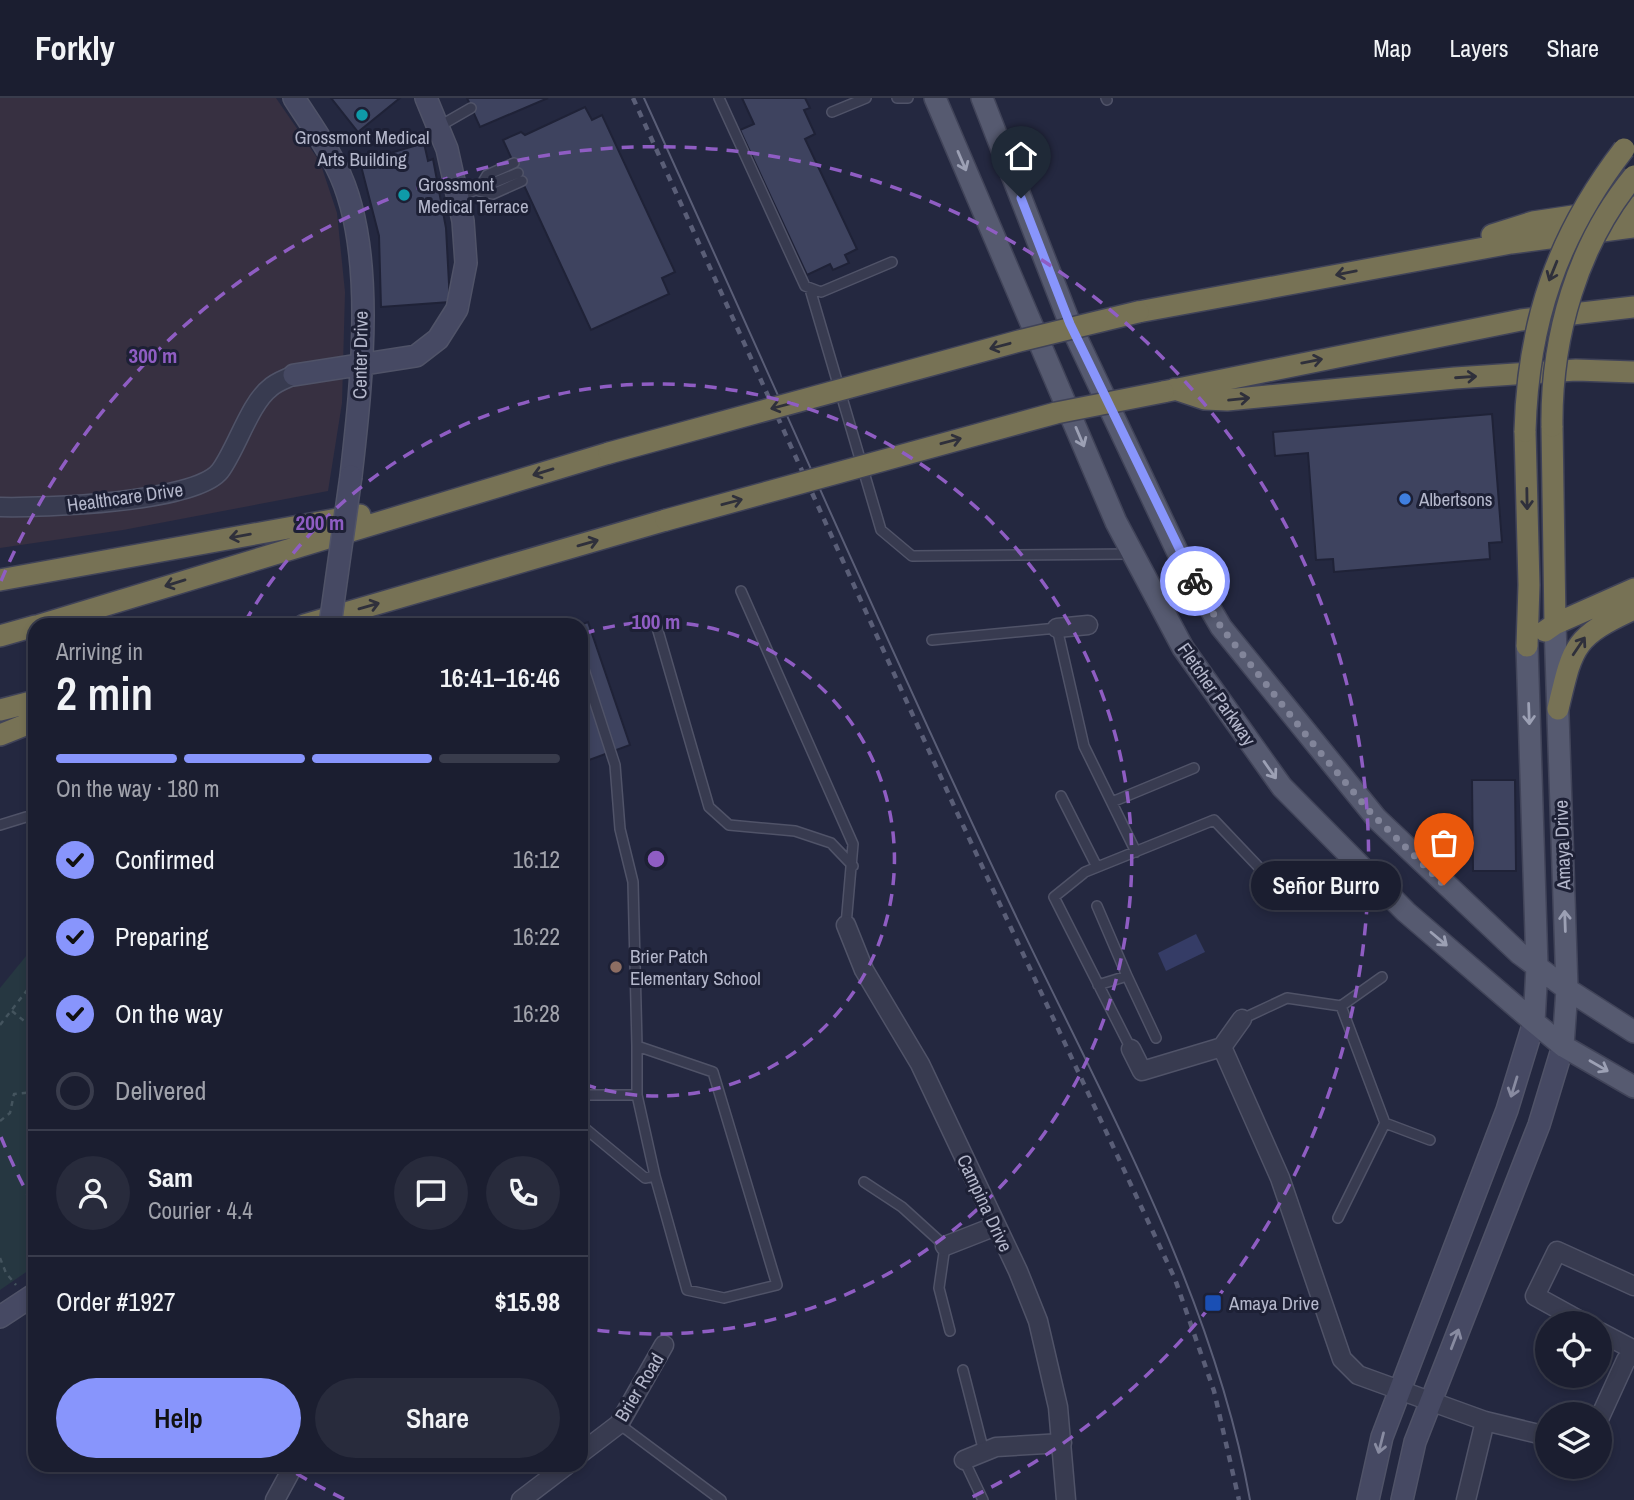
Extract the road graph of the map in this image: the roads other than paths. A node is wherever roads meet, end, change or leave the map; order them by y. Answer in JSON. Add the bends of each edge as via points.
{"nodes":[{"id":1,"x":294,"y":98,"type":"edge"},
{"id":2,"x":426,"y":98,"type":"edge"},
{"id":3,"x":719,"y":98,"type":"edge"},
{"id":4,"x":866,"y":98,"type":"edge"},
{"id":5,"x":897,"y":98,"type":"edge"},
{"id":6,"x":908,"y":98,"type":"edge"},
{"id":7,"x":935,"y":98,"type":"edge"},
{"id":8,"x":982,"y":98,"type":"edge"},
{"id":9,"x":471,"y":107,"type":"dead end"},
{"id":10,"x":832,"y":112,"type":"dead end"},
{"id":11,"x":438,"y":127,"type":"junction"},
{"id":12,"x":1629,"y":144,"type":"edge"},
{"id":13,"x":514,"y":163,"type":"dead end"},
{"id":14,"x":1634,"y":176,"type":"edge"},
{"id":15,"x":520,"y":177,"type":"dead end"},
{"id":16,"x":468,"y":194,"type":"junction"},
{"id":17,"x":1634,"y":207,"type":"edge"},
{"id":18,"x":1634,"y":227,"type":"edge"},
{"id":19,"x":1413,"y":261,"type":"junction"},
{"id":20,"x":892,"y":262,"type":"dead end"},
{"id":21,"x":810,"y":289,"type":"junction"},
{"id":22,"x":1634,"y":307,"type":"edge"},
{"id":23,"x":362,"y":364,"type":"junction"},
{"id":24,"x":1634,"y":372,"type":"edge"},
{"id":25,"x":293,"y":375,"type":"joint"},
{"id":26,"x":1168,"y":390,"type":"junction"},
{"id":27,"x":452,"y":500,"type":"junction"},
{"id":28,"x":0,"y":507,"type":"edge"},
{"id":29,"x":1134,"y":554,"type":"junction"},
{"id":30,"x":0,"y":580,"type":"edge"},
{"id":31,"x":1634,"y":589,"type":"edge"},
{"id":32,"x":741,"y":592,"type":"dead end"},
{"id":33,"x":1634,"y":610,"type":"edge"},
{"id":34,"x":60,"y":618,"type":"edge"},
{"id":35,"x":328,"y":618,"type":"edge"},
{"id":36,"x":331,"y":618,"type":"edge"},
{"id":37,"x":1555,"y":624,"type":"junction"},
{"id":38,"x":656,"y":625,"type":"dead end"},
{"id":39,"x":1088,"y":625,"type":"dead end"},
{"id":40,"x":28,"y":628,"type":"edge"},
{"id":41,"x":1057,"y":628,"type":"junction"},
{"id":42,"x":0,"y":636,"type":"edge"},
{"id":43,"x":932,"y":640,"type":"dead end"},
{"id":44,"x":1527,"y":646,"type":"junction"},
{"id":45,"x":588,"y":682,"type":"edge"},
{"id":46,"x":28,"y":703,"type":"edge"},
{"id":47,"x":1558,"y":709,"type":"junction"},
{"id":48,"x":0,"y":710,"type":"edge"},
{"id":49,"x":28,"y":724,"type":"edge"},
{"id":50,"x":0,"y":735,"type":"edge"},
{"id":51,"x":1194,"y":768,"type":"dead end"},
{"id":52,"x":1061,"y":796,"type":"dead end"},
{"id":53,"x":1112,"y":802,"type":"junction"},
{"id":54,"x":28,"y":817,"type":"edge"},
{"id":55,"x":0,"y":825,"type":"edge"},
{"id":56,"x":1136,"y":852,"type":"junction"},
{"id":57,"x":853,"y":866,"type":"junction"},
{"id":58,"x":1097,"y":867,"type":"junction"},
{"id":59,"x":1290,"y":900,"type":"dead end"},
{"id":60,"x":1097,"y":906,"type":"dead end"},
{"id":61,"x":846,"y":925,"type":"joint"},
{"id":62,"x":1537,"y":967,"type":"junction"},
{"id":63,"x":1127,"y":976,"type":"junction"},
{"id":64,"x":1382,"y":977,"type":"dead end"},
{"id":65,"x":1098,"y":985,"type":"junction"},
{"id":66,"x":1567,"y":989,"type":"junction"},
{"id":67,"x":1341,"y":1006,"type":"junction"},
{"id":68,"x":1242,"y":1020,"type":"joint"},
{"id":69,"x":1534,"y":1022,"type":"junction"},
{"id":70,"x":1634,"y":1032,"type":"edge"},
{"id":71,"x":1156,"y":1038,"type":"dead end"},
{"id":72,"x":637,"y":1046,"type":"junction"},
{"id":73,"x":1563,"y":1046,"type":"junction"},
{"id":74,"x":1222,"y":1047,"type":"junction"},
{"id":75,"x":1131,"y":1049,"type":"joint"},
{"id":76,"x":1634,"y":1087,"type":"edge"},
{"id":77,"x":588,"y":1095,"type":"edge"},
{"id":78,"x":637,"y":1095,"type":"junction"},
{"id":79,"x":1385,"y":1123,"type":"junction"},
{"id":80,"x":588,"y":1131,"type":"edge"},
{"id":81,"x":1430,"y":1140,"type":"dead end"},
{"id":82,"x":655,"y":1176,"type":"junction"},
{"id":83,"x":864,"y":1182,"type":"dead end"},
{"id":84,"x":1338,"y":1218,"type":"dead end"},
{"id":85,"x":996,"y":1226,"type":"junction"},
{"id":86,"x":945,"y":1246,"type":"junction"},
{"id":87,"x":1634,"y":1286,"type":"edge"},
{"id":88,"x":28,"y":1299,"type":"edge"},
{"id":89,"x":1562,"y":1311,"type":"edge"},
{"id":90,"x":0,"y":1317,"type":"edge"},
{"id":91,"x":950,"y":1331,"type":"dead end"},
{"id":92,"x":1612,"y":1339,"type":"edge"},
{"id":93,"x":664,"y":1345,"type":"dead end"},
{"id":94,"x":1634,"y":1353,"type":"edge"},
{"id":95,"x":963,"y":1370,"type":"dead end"},
{"id":96,"x":1400,"y":1388,"type":"junction"},
{"id":97,"x":1430,"y":1402,"type":"junction"},
{"id":98,"x":1607,"y":1402,"type":"edge"},
{"id":99,"x":1485,"y":1421,"type":"junction"},
{"id":100,"x":619,"y":1424,"type":"junction"},
{"id":101,"x":1535,"y":1433,"type":"edge"},
{"id":102,"x":1062,"y":1443,"type":"junction"},
{"id":103,"x":588,"y":1448,"type":"edge"},
{"id":104,"x":984,"y":1452,"type":"junction"},
{"id":105,"x":964,"y":1460,"type":"joint"},
{"id":106,"x":290,"y":1472,"type":"edge"},
{"id":107,"x":557,"y":1472,"type":"edge"},
{"id":108,"x":275,"y":1500,"type":"edge"},
{"id":109,"x":521,"y":1500,"type":"edge"},
{"id":110,"x":721,"y":1500,"type":"edge"},
{"id":111,"x":983,"y":1500,"type":"edge"},
{"id":112,"x":1066,"y":1500,"type":"edge"},
{"id":113,"x":1368,"y":1500,"type":"edge"},
{"id":114,"x":1402,"y":1500,"type":"edge"},
{"id":115,"x":1466,"y":1500,"type":"edge"}],
"edges":[{"from":1,"to":23,"type":"street","name":"Center Drive","via":[[337,166],[350,201],[359,267]]},
{"from":2,"to":11,"type":"street","name":"Healthcare Drive"},
{"from":3,"to":21,"type":"lane"},
{"from":4,"to":10,"type":"lane"},
{"from":5,"to":6,"type":"lane"},
{"from":7,"to":29,"type":"main road","name":"Fletcher Parkway","one_way":true,"via":[[1116,522]]},
{"from":8,"to":62,"type":"main road","via":[[1070,324],[1178,553],[1221,627],[1372,814]]},
{"from":9,"to":11,"type":"lane"},
{"from":11,"to":16,"type":"street","name":"Healthcare Drive"},
{"from":12,"to":44,"type":"highway","one_way":true,"bridge":true,"via":[[1581,211],[1547,288],[1531,354],[1525,431]]},
{"from":13,"to":16,"type":"lane","via":[[487,175]]},
{"from":14,"to":37,"type":"highway","bridge":true,"via":[[1585,257],[1567,303],[1557,353],[1552,426]]},
{"from":15,"to":16,"type":"lane","via":[[493,194]]},
{"from":16,"to":23,"type":"street","name":"Healthcare Drive","via":[[466,263],[457,309],[438,339],[416,356]]},
{"from":17,"to":19,"type":"highway","via":[[1533,222]]},
{"from":18,"to":19,"type":"highway"},
{"from":19,"to":27,"type":"highway","one_way":true,"bridge":true,"via":[[1138,312],[1019,341]]},
{"from":20,"to":21,"type":"lane","via":[[821,292]]},
{"from":21,"to":29,"type":"lane","via":[[871,503],[881,530],[891,539],[912,555]]},
{"from":26,"to":22,"type":"highway","one_way":true,"via":[[1521,320]]},
{"from":23,"to":25,"type":"street","name":"Healthcare Drive"},
{"from":23,"to":36,"type":"street","name":"Center Drive","bridge":true},
{"from":26,"to":24,"type":"highway","one_way":true,"via":[[1227,400],[1455,377],[1576,370]]},
{"from":25,"to":28,"type":"street","name":"Healthcare Drive","via":[[268,388],[219,473],[201,484],[121,500]]},
{"from":35,"to":26,"type":"highway","one_way":true,"bridge":true,"via":[[1056,412]]},
{"from":27,"to":30,"type":"highway","one_way":true},
{"from":27,"to":34,"type":"highway","one_way":true},
{"from":29,"to":69,"type":"main road","name":"Fletcher Parkway","one_way":true,"via":[[1183,648],[1282,787],[1406,912]]},
{"from":31,"to":37,"type":"highway"},
{"from":32,"to":57,"type":"lane","via":[[853,844]]},
{"from":47,"to":33,"type":"highway","one_way":true,"via":[[1568,666],[1580,640]]},
{"from":37,"to":44,"type":"highway"},
{"from":37,"to":47,"type":"main road","name":"Amaya Drive"},
{"from":38,"to":57,"type":"lane","via":[[709,807],[729,825],[795,831],[831,843]]},
{"from":39,"to":41,"type":"street"},
{"from":40,"to":42,"type":"highway"},
{"from":41,"to":43,"type":"lane"},
{"from":41,"to":53,"type":"lane","via":[[1084,746]]},
{"from":44,"to":62,"type":"main road","name":"Amaya Drive","one_way":true},
{"from":45,"to":72,"type":"lane","via":[[615,765],[620,829],[633,882]]},
{"from":46,"to":48,"type":"highway"},
{"from":66,"to":47,"type":"main road","name":"Amaya Drive","one_way":true},
{"from":49,"to":50,"type":"highway"},
{"from":51,"to":53,"type":"lane"},
{"from":52,"to":58,"type":"lane"},
{"from":53,"to":56,"type":"lane"},
{"from":54,"to":55,"type":"lane"},
{"from":56,"to":58,"type":"lane"},
{"from":56,"to":59,"type":"lane","via":[[1214,820]]},
{"from":57,"to":61,"type":"lane"},
{"from":58,"to":65,"type":"lane","via":[[1054,897]]},
{"from":60,"to":63,"type":"lane"},
{"from":61,"to":85,"type":"street","name":"Campina Drive","via":[[864,970],[920,1064]]},
{"from":62,"to":66,"type":"main road"},
{"from":62,"to":69,"type":"main road","name":"Amaya Drive"},
{"from":63,"to":65,"type":"lane"},
{"from":63,"to":71,"type":"lane"},
{"from":64,"to":67,"type":"lane"},
{"from":65,"to":75,"type":"lane"},
{"from":66,"to":70,"type":"main road"},
{"from":66,"to":73,"type":"main road","name":"Amaya Drive"},
{"from":67,"to":68,"type":"lane","via":[[1287,998]]},
{"from":67,"to":79,"type":"lane"},
{"from":68,"to":74,"type":"street"},
{"from":69,"to":73,"type":"main road","name":"Fletcher Parkway"},
{"from":69,"to":96,"type":"street","name":"Amaya Drive","one_way":true,"via":[[1507,1111]]},
{"from":72,"to":78,"type":"lane"},
{"from":72,"to":82,"type":"lane","via":[[713,1072],[777,1286],[724,1298],[687,1290]]},
{"from":73,"to":76,"type":"main road","name":"Fletcher Parkway","one_way":true},
{"from":97,"to":73,"type":"street","name":"Amaya Drive","one_way":true,"via":[[1539,1125]]},
{"from":74,"to":75,"type":"street","via":[[1142,1072]]},
{"from":74,"to":96,"type":"street","via":[[1280,1178],[1342,1359],[1358,1375]]},
{"from":77,"to":78,"type":"lane"},
{"from":78,"to":82,"type":"lane"},
{"from":79,"to":81,"type":"lane"},
{"from":79,"to":84,"type":"lane"},
{"from":80,"to":82,"type":"lane","via":[[645,1178]]},
{"from":83,"to":86,"type":"lane","via":[[902,1207]]},
{"from":85,"to":86,"type":"street"},
{"from":85,"to":102,"type":"street","name":"Campina Drive","via":[[1038,1321]]},
{"from":86,"to":91,"type":"lane","via":[[939,1288]]},
{"from":87,"to":89,"type":"street","via":[[1557,1251],[1535,1296]]},
{"from":88,"to":90,"type":"street"},
{"from":92,"to":94,"type":"street"},
{"from":93,"to":100,"type":"street","name":"Brier Road"},
{"from":94,"to":98,"type":"street","via":[[1626,1360]]},
{"from":95,"to":104,"type":"lane"},
{"from":96,"to":97,"type":"street"},
{"from":96,"to":113,"type":"street","name":"Amaya Drive","one_way":true,"via":[[1382,1437]]},
{"from":97,"to":99,"type":"street"},
{"from":97,"to":114,"type":"street","name":"Amaya Drive"},
{"from":99,"to":101,"type":"street"},
{"from":99,"to":115,"type":"street"},
{"from":100,"to":103,"type":"street","name":"Brier Road"},
{"from":100,"to":110,"type":"lane"},
{"from":102,"to":104,"type":"street","via":[[996,1447]]},
{"from":102,"to":112,"type":"street","name":"Campina Drive"},
{"from":104,"to":105,"type":"street"},
{"from":105,"to":111,"type":"lane"},
{"from":106,"to":108,"type":"street"},
{"from":107,"to":109,"type":"street"}]}
